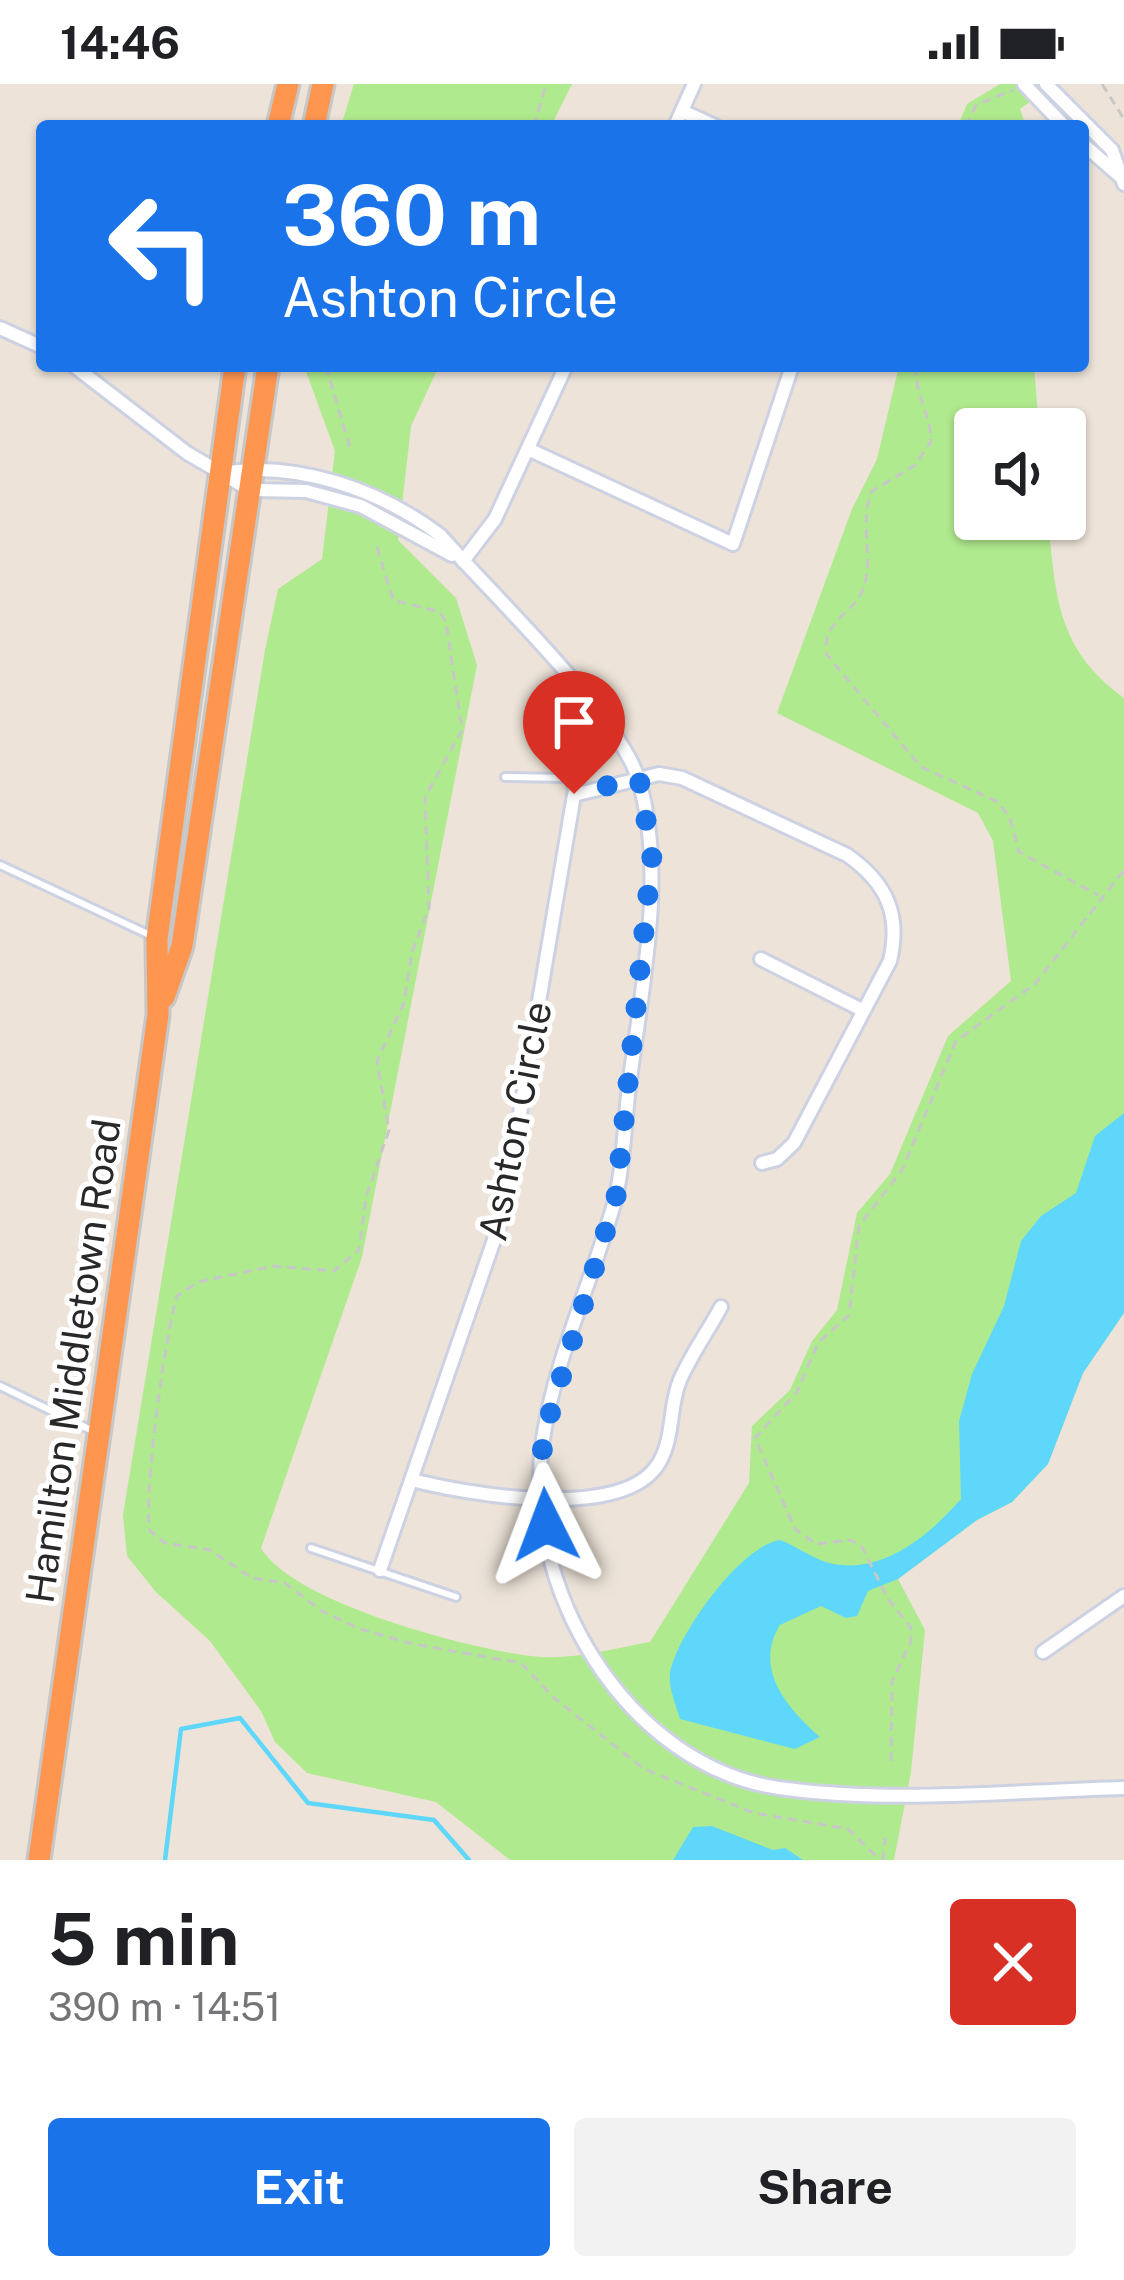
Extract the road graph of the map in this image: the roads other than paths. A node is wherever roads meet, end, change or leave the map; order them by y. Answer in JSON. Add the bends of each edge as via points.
{"nodes":[{"id":1,"x":288,"y":84,"type":"edge"},
{"id":2,"x":323,"y":84,"type":"edge"},
{"id":3,"x":694,"y":84,"type":"edge"},
{"id":4,"x":1046,"y":84,"type":"edge"},
{"id":5,"x":1024,"y":85,"type":"edge"},
{"id":6,"x":682,"y":111,"type":"junction"},
{"id":7,"x":279,"y":120,"type":"edge"},
{"id":8,"x":315,"y":120,"type":"edge"},
{"id":9,"x":678,"y":120,"type":"edge"},
{"id":10,"x":702,"y":120,"type":"edge"},
{"id":11,"x":1058,"y":120,"type":"edge"},
{"id":12,"x":1082,"y":120,"type":"edge"},
{"id":13,"x":1089,"y":127,"type":"edge"},
{"id":14,"x":1089,"y":150,"type":"edge"},
{"id":15,"x":1124,"y":182,"type":"edge"},
{"id":16,"x":0,"y":328,"type":"edge"},
{"id":17,"x":36,"y":344,"type":"edge"},
{"id":18,"x":82,"y":372,"type":"edge"},
{"id":19,"x":234,"y":372,"type":"edge"},
{"id":20,"x":267,"y":372,"type":"edge"},
{"id":21,"x":563,"y":372,"type":"edge"},
{"id":22,"x":790,"y":372,"type":"edge"},
{"id":23,"x":528,"y":448,"type":"junction"},
{"id":24,"x":221,"y":473,"type":"junction"},
{"id":25,"x":251,"y":479,"type":"junction"},
{"id":26,"x":463,"y":561,"type":"junction"},
{"id":27,"x":505,"y":777,"type":"dead end"},
{"id":28,"x":639,"y":778,"type":"junction"},
{"id":29,"x":574,"y":794,"type":"junction"},
{"id":30,"x":0,"y":865,"type":"edge"},
{"id":31,"x":157,"y":939,"type":"junction"},
{"id":32,"x":761,"y":959,"type":"dead end"},
{"id":33,"x":862,"y":1010,"type":"junction"},
{"id":34,"x":158,"y":1015,"type":"junction"},
{"id":35,"x":762,"y":1163,"type":"dead end"},
{"id":36,"x":721,"y":1307,"type":"dead end"},
{"id":37,"x":0,"y":1385,"type":"edge"},
{"id":38,"x":98,"y":1434,"type":"junction"},
{"id":39,"x":412,"y":1480,"type":"junction"},
{"id":40,"x":543,"y":1498,"type":"junction"},
{"id":41,"x":311,"y":1548,"type":"dead end"},
{"id":42,"x":380,"y":1570,"type":"junction"},
{"id":43,"x":1124,"y":1596,"type":"edge"},
{"id":44,"x":456,"y":1597,"type":"dead end"},
{"id":45,"x":1042,"y":1652,"type":"dead end"},
{"id":46,"x":1124,"y":1788,"type":"edge"},
{"id":47,"x":39,"y":1860,"type":"edge"}],
"edges":[{"from":1,"to":7,"type":"highway"},
{"from":2,"to":8,"type":"highway"},
{"from":3,"to":6,"type":"street"},
{"from":4,"to":12,"type":"street"},
{"from":5,"to":11,"type":"street"},
{"from":6,"to":9,"type":"street"},
{"from":6,"to":10,"type":"street"},
{"from":13,"to":15,"type":"street","via":[[1112,150]]},
{"from":14,"to":15,"type":"street"},
{"from":16,"to":17,"type":"street"},
{"from":18,"to":24,"type":"street"},
{"from":19,"to":24,"type":"highway","name":"Hamilton Middletown Road"},
{"from":20,"to":25,"type":"highway","name":"Hamilton Middletown Road"},
{"from":21,"to":23,"type":"street"},
{"from":22,"to":23,"type":"street","via":[[733,544]]},
{"from":23,"to":26,"type":"street","via":[[495,519]]},
{"from":24,"to":25,"type":"street"},
{"from":24,"to":25,"type":"street"},
{"from":24,"to":31,"type":"highway","name":"Hamilton Middletown Road"},
{"from":25,"to":26,"type":"street","via":[[361,506]]},
{"from":25,"to":26,"type":"street","via":[[391,501]]},
{"from":25,"to":34,"type":"highway","name":"Hamilton Middletown Road","via":[[182,946]]},
{"from":26,"to":28,"type":"street","via":[[606,720]]},
{"from":27,"to":29,"type":"lane","via":[[568,778]]},
{"from":28,"to":29,"type":"street"},
{"from":28,"to":33,"type":"street","via":[[682,778],[871,872],[897,930],[890,961]]},
{"from":28,"to":40,"type":"street","via":[[652,856],[616,1197],[542,1441]]},
{"from":29,"to":39,"type":"street","name":"Ashton Circle","via":[[503,1214]]},
{"from":30,"to":31,"type":"lane"},
{"from":31,"to":34,"type":"highway","name":"Hamilton Middletown Road"},
{"from":32,"to":33,"type":"street"},
{"from":33,"to":35,"type":"street","via":[[794,1143]]},
{"from":34,"to":38,"type":"highway","name":"Hamilton Middletown Road"},
{"from":36,"to":40,"type":"street","via":[[679,1382],[658,1466],[602,1493]]},
{"from":37,"to":38,"type":"lane"},
{"from":38,"to":47,"type":"highway","name":"Hamilton Middletown Road"},
{"from":39,"to":40,"type":"street","via":[[495,1500]]},
{"from":39,"to":42,"type":"street","name":"Ashton Circle"},
{"from":40,"to":46,"type":"street","via":[[567,1610],[596,1660],[667,1742],[718,1768],[775,1787],[830,1792]]},
{"from":41,"to":42,"type":"lane"},
{"from":42,"to":44,"type":"lane"},
{"from":43,"to":45,"type":"street"}]}
